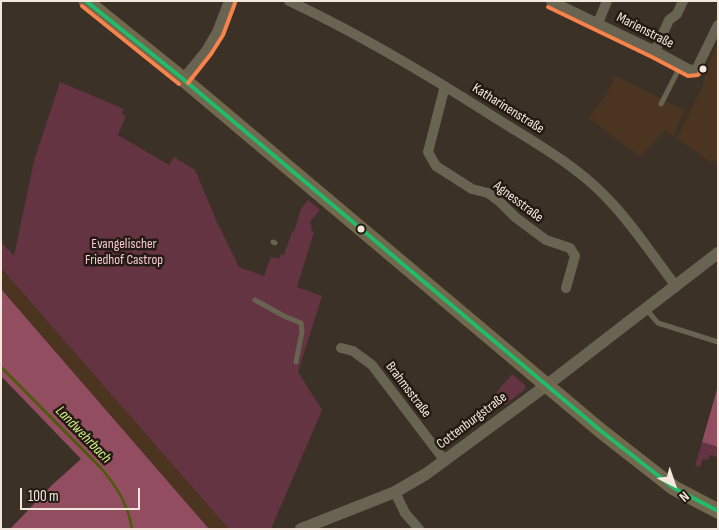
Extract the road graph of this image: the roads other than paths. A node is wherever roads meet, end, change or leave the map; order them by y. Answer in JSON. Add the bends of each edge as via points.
{"nodes":[{"id":1,"x":86,"y":1,"type":"edge"},
{"id":2,"x":229,"y":1,"type":"edge"},
{"id":3,"x":289,"y":1,"type":"edge"},
{"id":4,"x":551,"y":1,"type":"edge"},
{"id":5,"x":607,"y":1,"type":"edge"},
{"id":6,"x":683,"y":1,"type":"edge"},
{"id":7,"x":598,"y":23,"type":"junction"},
{"id":8,"x":718,"y":24,"type":"edge"},
{"id":9,"x":655,"y":51,"type":"junction"},
{"id":10,"x":681,"y":65,"type":"junction"},
{"id":11,"x":183,"y":79,"type":"junction"},
{"id":12,"x":445,"y":86,"type":"junction"},
{"id":13,"x":661,"y":104,"type":"dead end"},
{"id":14,"x":718,"y":253,"type":"edge"},
{"id":15,"x":675,"y":285,"type":"junction"},
{"id":16,"x":566,"y":288,"type":"dead end"},
{"id":17,"x":255,"y":300,"type":"dead end"},
{"id":18,"x":645,"y":308,"type":"junction"},
{"id":19,"x":718,"y":342,"type":"edge"},
{"id":20,"x":341,"y":348,"type":"dead end"},
{"id":21,"x":296,"y":362,"type":"dead end"},
{"id":22,"x":547,"y":384,"type":"junction"},
{"id":23,"x":444,"y":461,"type":"junction"},
{"id":24,"x":395,"y":492,"type":"junction"},
{"id":25,"x":718,"y":511,"type":"edge"},
{"id":26,"x":301,"y":529,"type":"edge"},
{"id":27,"x":418,"y":529,"type":"edge"}],
"edges":[{"from":1,"to":11,"type":"main road"},
{"from":2,"to":11,"type":"street","via":[[206,51]]},
{"from":3,"to":12,"type":"street","name":"Katharinenstraße","via":[[390,53]]},
{"from":4,"to":7,"type":"street","name":"Marienstraße"},
{"from":5,"to":7,"type":"street"},
{"from":6,"to":9,"type":"street","via":[[677,14],[669,20]]},
{"from":7,"to":9,"type":"street","name":"Marienstraße"},
{"from":8,"to":10,"type":"street","name":"Marienstraße","via":[[696,69],[690,70]]},
{"from":9,"to":10,"type":"street","name":"Marienstraße"},
{"from":10,"to":13,"type":"lane"},
{"from":11,"to":22,"type":"main road"},
{"from":12,"to":15,"type":"street","name":"Katharinenstraße","via":[[557,156],[589,181],[606,197]]},
{"from":12,"to":16,"type":"street","name":"Agnesstraße","via":[[428,152],[432,160],[436,166],[472,189],[488,193],[546,240],[570,248],[575,256]]},
{"from":14,"to":15,"type":"street","name":"Cottenburgstraße"},
{"from":15,"to":18,"type":"street","name":"Cottenburgstraße"},
{"from":17,"to":21,"type":"lane","via":[[301,322]]},
{"from":18,"to":19,"type":"lane","via":[[661,325]]},
{"from":18,"to":22,"type":"street","name":"Cottenburgstraße"},
{"from":20,"to":23,"type":"street","name":"Brahmsstraße","via":[[353,351],[372,365]]},
{"from":22,"to":23,"type":"street","name":"Cottenburgstraße"},
{"from":22,"to":25,"type":"main road","via":[[647,468],[674,488]]},
{"from":23,"to":24,"type":"street","name":"Cottenburgstraße"},
{"from":24,"to":26,"type":"street","name":"Cottenburgstraße"},
{"from":24,"to":27,"type":"street","via":[[405,514]]}]}
